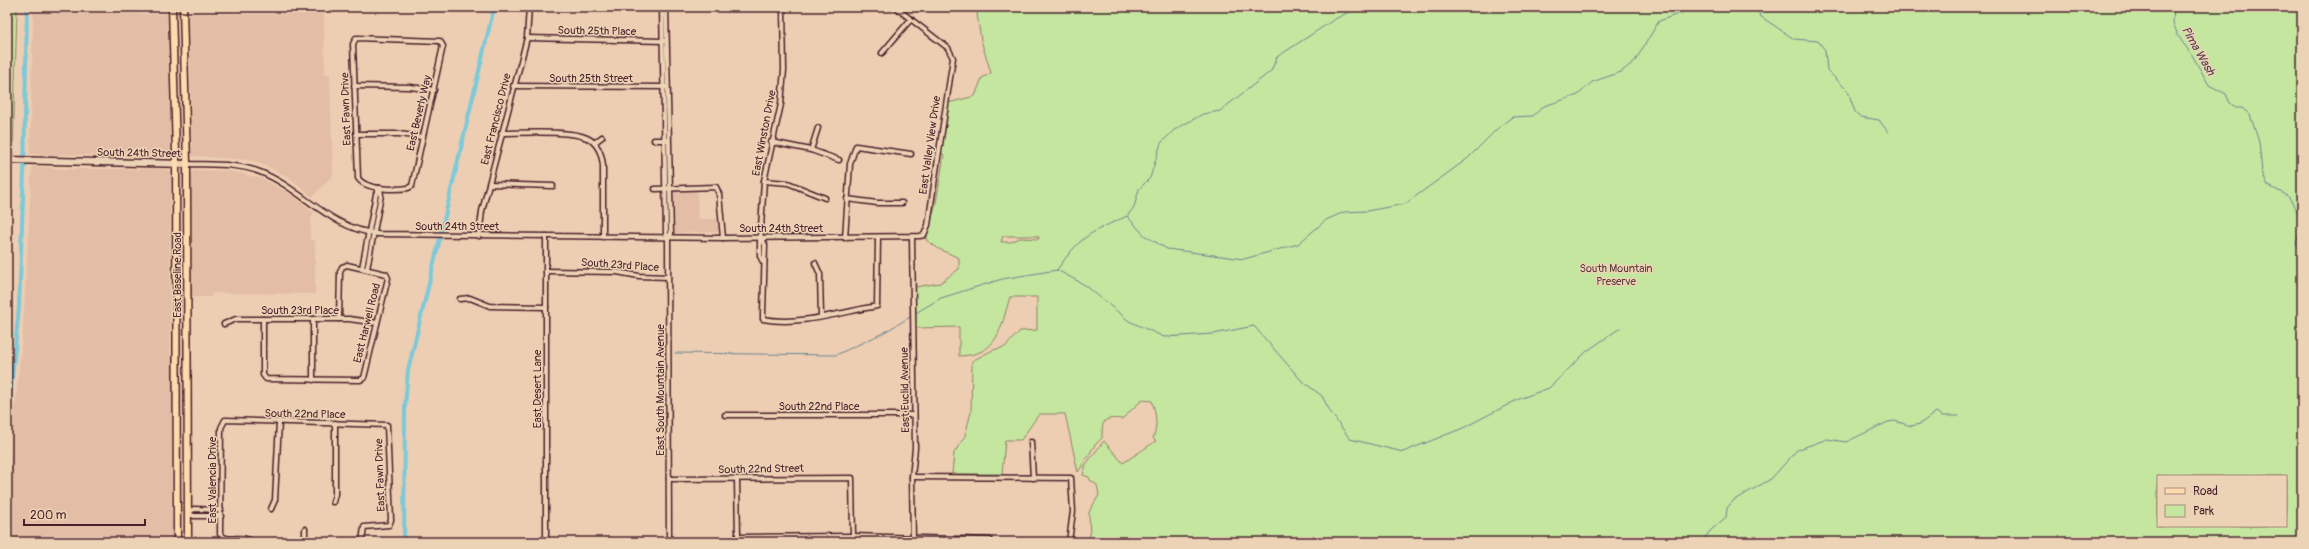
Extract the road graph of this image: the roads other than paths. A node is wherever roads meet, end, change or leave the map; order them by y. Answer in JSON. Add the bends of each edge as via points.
{"nodes":[{"id":1,"x":172,"y":7,"type":"edge"},
{"id":2,"x":183,"y":7,"type":"edge"},
{"id":3,"x":529,"y":7,"type":"edge"},
{"id":4,"x":662,"y":7,"type":"edge"},
{"id":5,"x":666,"y":7,"type":"edge"},
{"id":6,"x":783,"y":7,"type":"edge"},
{"id":7,"x":896,"y":7,"type":"edge"},
{"id":8,"x":910,"y":19,"type":"junction"},
{"id":9,"x":526,"y":38,"type":"junction"},
{"id":10,"x":354,"y":40,"type":"joint"},
{"id":11,"x":665,"y":41,"type":"junction"},
{"id":12,"x":173,"y":42,"type":"junction"},
{"id":13,"x":184,"y":42,"type":"junction"},
{"id":14,"x":882,"y":53,"type":"dead end"},
{"id":15,"x":354,"y":86,"type":"junction"},
{"id":16,"x":514,"y":86,"type":"junction"},
{"id":17,"x":666,"y":87,"type":"junction"},
{"id":18,"x":434,"y":90,"type":"junction"},
{"id":19,"x":818,"y":128,"type":"dead end"},
{"id":20,"x":501,"y":133,"type":"junction"},
{"id":21,"x":356,"y":134,"type":"junction"},
{"id":22,"x":422,"y":137,"type":"junction"},
{"id":23,"x":602,"y":137,"type":"dead end"},
{"id":24,"x":654,"y":140,"type":"dead end"},
{"id":25,"x":667,"y":140,"type":"junction"},
{"id":26,"x":772,"y":142,"type":"junction"},
{"id":27,"x":594,"y":143,"type":"junction"},
{"id":28,"x":811,"y":150,"type":"junction"},
{"id":29,"x":911,"y":154,"type":"dead end"},
{"id":30,"x":7,"y":160,"type":"edge"},
{"id":31,"x":839,"y":160,"type":"dead end"},
{"id":32,"x":176,"y":164,"type":"junction"},
{"id":33,"x":187,"y":164,"type":"junction"},
{"id":34,"x":764,"y":181,"type":"junction"},
{"id":35,"x":489,"y":184,"type":"junction"},
{"id":36,"x":553,"y":186,"type":"dead end"},
{"id":37,"x":380,"y":188,"type":"junction"},
{"id":38,"x":668,"y":188,"type":"junction"},
{"id":39,"x":655,"y":189,"type":"dead end"},
{"id":40,"x":825,"y":198,"type":"dead end"},
{"id":41,"x":847,"y":199,"type":"junction"},
{"id":42,"x":902,"y":203,"type":"dead end"},
{"id":43,"x":369,"y":232,"type":"junction"},
{"id":44,"x":374,"y":233,"type":"junction"},
{"id":45,"x":924,"y":235,"type":"joint"},
{"id":46,"x":480,"y":236,"type":"junction"},
{"id":47,"x":546,"y":236,"type":"junction"},
{"id":48,"x":604,"y":237,"type":"junction"},
{"id":49,"x":668,"y":238,"type":"junction"},
{"id":50,"x":723,"y":238,"type":"junction"},
{"id":51,"x":762,"y":238,"type":"junction"},
{"id":52,"x":845,"y":238,"type":"junction"},
{"id":53,"x":878,"y":238,"type":"junction"},
{"id":54,"x":912,"y":238,"type":"junction"},
{"id":55,"x":814,"y":263,"type":"dead end"},
{"id":56,"x":364,"y":269,"type":"junction"},
{"id":57,"x":546,"y":271,"type":"junction"},
{"id":58,"x":668,"y":277,"type":"junction"},
{"id":59,"x":176,"y":295,"type":"junction"},
{"id":60,"x":188,"y":295,"type":"junction"},
{"id":61,"x":460,"y":299,"type":"dead end"},
{"id":62,"x":546,"y":307,"type":"junction"},
{"id":63,"x":821,"y":316,"type":"junction"},
{"id":64,"x":264,"y":319,"type":"junction"},
{"id":65,"x":313,"y":319,"type":"junction"},
{"id":66,"x":339,"y":319,"type":"junction"},
{"id":67,"x":377,"y":323,"type":"junction"},
{"id":68,"x":224,"y":324,"type":"dead end"},
{"id":69,"x":313,"y":380,"type":"junction"},
{"id":70,"x":725,"y":415,"type":"dead end"},
{"id":71,"x":914,"y":415,"type":"junction"},
{"id":72,"x":222,"y":422,"type":"joint"},
{"id":73,"x":279,"y":422,"type":"junction"},
{"id":74,"x":336,"y":423,"type":"junction"},
{"id":75,"x":387,"y":425,"type":"joint"},
{"id":76,"x":1031,"y":442,"type":"dead end"},
{"id":77,"x":912,"y":477,"type":"junction"},
{"id":78,"x":1033,"y":478,"type":"junction"},
{"id":79,"x":669,"y":479,"type":"junction"},
{"id":80,"x":737,"y":480,"type":"junction"},
{"id":81,"x":333,"y":502,"type":"dead end"},
{"id":82,"x":270,"y":509,"type":"dead end"},
{"id":83,"x":221,"y":510,"type":"junction"},
{"id":84,"x":177,"y":513,"type":"junction"},
{"id":85,"x":188,"y":513,"type":"junction"},
{"id":86,"x":221,"y":516,"type":"junction"},
{"id":87,"x":305,"y":529,"type":"dead end"},
{"id":88,"x":853,"y":536,"type":"junction"},
{"id":89,"x":990,"y":540,"type":"dead end"},
{"id":90,"x":251,"y":541,"type":"edge"},
{"id":91,"x":913,"y":541,"type":"edge"},
{"id":92,"x":178,"y":542,"type":"edge"},
{"id":93,"x":188,"y":542,"type":"edge"},
{"id":94,"x":305,"y":542,"type":"edge"},
{"id":95,"x":362,"y":542,"type":"edge"},
{"id":96,"x":546,"y":542,"type":"edge"},
{"id":97,"x":669,"y":542,"type":"edge"},
{"id":98,"x":1069,"y":542,"type":"edge"}],
"edges":[{"from":1,"to":12,"type":"main road","name":"East Baseline Road"},
{"from":2,"to":13,"type":"main road","name":"East Baseline Road"},
{"from":3,"to":9,"type":"street","name":"East Francisco Drive"},
{"from":4,"to":11,"type":"street","name":"East South Mountain Avenue"},
{"from":5,"to":11,"type":"street","name":"East South Mountain Avenue"},
{"from":6,"to":26,"type":"street","name":"East Winston Drive","via":[[784,70],[781,104]]},
{"from":7,"to":8,"type":"street"},
{"from":8,"to":14,"type":"street"},
{"from":8,"to":45,"type":"street","name":"East Valley View Drive","via":[[948,48],[953,58],[928,225]]},
{"from":9,"to":11,"type":"street","name":"South 25th Place"},
{"from":9,"to":16,"type":"street","name":"East Francisco Drive"},
{"from":10,"to":15,"type":"street","name":"East Fawn Drive"},
{"from":10,"to":18,"type":"street","name":"East Beverly Way","via":[[427,40],[442,43],[443,50]]},
{"from":11,"to":17,"type":"street","name":"East South Mountain Avenue"},
{"from":12,"to":13,"type":"main road"},
{"from":12,"to":32,"type":"main road","name":"East Baseline Road"},
{"from":13,"to":33,"type":"main road","name":"East Baseline Road"},
{"from":15,"to":18,"type":"street","via":[[410,86]]},
{"from":15,"to":21,"type":"street","name":"East Fawn Drive"},
{"from":16,"to":17,"type":"street","name":"South 25th Street"},
{"from":16,"to":20,"type":"street","name":"East Francisco Drive"},
{"from":17,"to":25,"type":"street","name":"East South Mountain Avenue"},
{"from":18,"to":22,"type":"street","name":"East Beverly Way"},
{"from":19,"to":28,"type":"street"},
{"from":20,"to":27,"type":"street","via":[[577,134]]},
{"from":20,"to":35,"type":"street","name":"East Francisco Drive"},
{"from":21,"to":22,"type":"street"},
{"from":21,"to":37,"type":"street","name":"East Fawn Drive","via":[[358,178],[364,183]]},
{"from":22,"to":37,"type":"street","name":"East Beverly Way","via":[[412,186],[398,190]]},
{"from":23,"to":27,"type":"street"},
{"from":24,"to":25,"type":"street"},
{"from":25,"to":38,"type":"street","name":"East South Mountain Avenue"},
{"from":26,"to":28,"type":"street"},
{"from":26,"to":34,"type":"street","name":"East Winston Drive"},
{"from":27,"to":48,"type":"street","via":[[602,154],[604,166]]},
{"from":28,"to":31,"type":"street"},
{"from":29,"to":41,"type":"street","via":[[856,146],[850,164]]},
{"from":30,"to":32,"type":"main road","name":"South 24th Street"},
{"from":32,"to":33,"type":"main road","name":"South 24th Street"},
{"from":32,"to":59,"type":"main road","name":"East Baseline Road"},
{"from":33,"to":43,"type":"street","name":"South 24th Street","via":[[239,166],[260,172],[293,190],[330,218]]},
{"from":33,"to":60,"type":"main road","name":"East Baseline Road"},
{"from":34,"to":40,"type":"street","via":[[788,183]]},
{"from":34,"to":51,"type":"street","name":"East Winston Drive"},
{"from":35,"to":36,"type":"street"},
{"from":35,"to":46,"type":"street","name":"East Francisco Drive","via":[[481,217]]},
{"from":37,"to":43,"type":"street","via":[[376,194]]},
{"from":37,"to":44,"type":"street"},
{"from":38,"to":39,"type":"street"},
{"from":38,"to":49,"type":"street","name":"East South Mountain Avenue"},
{"from":38,"to":50,"type":"street","via":[[716,187],[720,194]]},
{"from":41,"to":42,"type":"street"},
{"from":41,"to":52,"type":"street"},
{"from":43,"to":44,"type":"street","name":"South 24th Street"},
{"from":43,"to":56,"type":"street"},
{"from":44,"to":46,"type":"street","name":"South 24th Street"},
{"from":44,"to":56,"type":"street"},
{"from":45,"to":54,"type":"street","name":"South 24th Street"},
{"from":46,"to":47,"type":"street","name":"South 24th Street"},
{"from":47,"to":48,"type":"street","name":"South 24th Street"},
{"from":47,"to":57,"type":"street","name":"East Desert Lane"},
{"from":48,"to":49,"type":"street","name":"South 24th Street"},
{"from":49,"to":50,"type":"street","name":"South 24th Street"},
{"from":49,"to":58,"type":"street","name":"East South Mountain Avenue"},
{"from":50,"to":51,"type":"street","name":"South 24th Street"},
{"from":51,"to":52,"type":"street","name":"South 24th Street"},
{"from":51,"to":63,"type":"street","name":"East Winston Drive","via":[[765,242],[762,254],[763,319],[796,320]]},
{"from":52,"to":53,"type":"street","name":"South 24th Street"},
{"from":53,"to":54,"type":"street","name":"South 24th Street"},
{"from":53,"to":63,"type":"street","via":[[877,306]]},
{"from":54,"to":71,"type":"street","name":"East Euclid Avenue"},
{"from":55,"to":63,"type":"street","via":[[820,274]]},
{"from":56,"to":66,"type":"street","via":[[347,265],[342,267]]},
{"from":56,"to":67,"type":"street","name":"East Harwell Road","via":[[386,274],[388,278]]},
{"from":57,"to":58,"type":"street","name":"South 23rd Place","via":[[617,272]]},
{"from":57,"to":62,"type":"street","name":"East Desert Lane"},
{"from":58,"to":79,"type":"street","name":"East South Mountain Avenue"},
{"from":59,"to":60,"type":"main road"},
{"from":59,"to":84,"type":"main road","name":"East Baseline Road"},
{"from":60,"to":85,"type":"main road","name":"East Baseline Road"},
{"from":61,"to":62,"type":"street","via":[[470,298],[490,306]]},
{"from":62,"to":96,"type":"street","name":"East Desert Lane"},
{"from":64,"to":65,"type":"street","name":"South 23rd Place"},
{"from":64,"to":68,"type":"street","name":"South 23rd Place","via":[[236,319]]},
{"from":64,"to":69,"type":"street","via":[[263,374],[266,379]]},
{"from":65,"to":66,"type":"street","name":"South 23rd Place"},
{"from":65,"to":69,"type":"street"},
{"from":66,"to":67,"type":"street","name":"South 23rd Place"},
{"from":67,"to":69,"type":"street","name":"East Harwell Road","via":[[364,378]]},
{"from":70,"to":71,"type":"street","name":"South 22nd Place"},
{"from":71,"to":77,"type":"street","name":"East Euclid Avenue","via":[[915,456]]},
{"from":72,"to":73,"type":"street","name":"South 22nd Place"},
{"from":72,"to":83,"type":"street","name":"East Valencia Drive"},
{"from":73,"to":74,"type":"street","name":"South 22nd Place"},
{"from":73,"to":82,"type":"street","via":[[275,500]]},
{"from":74,"to":75,"type":"street","name":"South 22nd Place"},
{"from":74,"to":81,"type":"street"},
{"from":75,"to":95,"type":"street","name":"East Fawn Drive","via":[[391,501],[389,525],[364,527]]},
{"from":76,"to":78,"type":"street"},
{"from":77,"to":78,"type":"street"},
{"from":77,"to":91,"type":"street","name":"East Euclid Avenue"},
{"from":78,"to":98,"type":"street","via":[[1071,478],[1072,511]]},
{"from":79,"to":80,"type":"street","name":"South 22nd Street"},
{"from":79,"to":97,"type":"street","name":"East South Mountain Avenue"},
{"from":80,"to":88,"type":"street","via":[[738,537]]},
{"from":80,"to":88,"type":"street","name":"South 22nd Street","via":[[852,478]]},
{"from":83,"to":85,"type":"street","via":[[194,509]]},
{"from":83,"to":86,"type":"street","name":"East Valencia Drive"},
{"from":84,"to":85,"type":"main road"},
{"from":84,"to":92,"type":"main road","name":"East Baseline Road"},
{"from":85,"to":86,"type":"street","via":[[194,516]]},
{"from":85,"to":93,"type":"main road","name":"East Baseline Road"},
{"from":86,"to":90,"type":"street","name":"East Valencia Drive","via":[[220,534],[223,537]]},
{"from":87,"to":94,"type":"street"},
{"from":88,"to":91,"type":"street"},
{"from":89,"to":91,"type":"street"}]}
